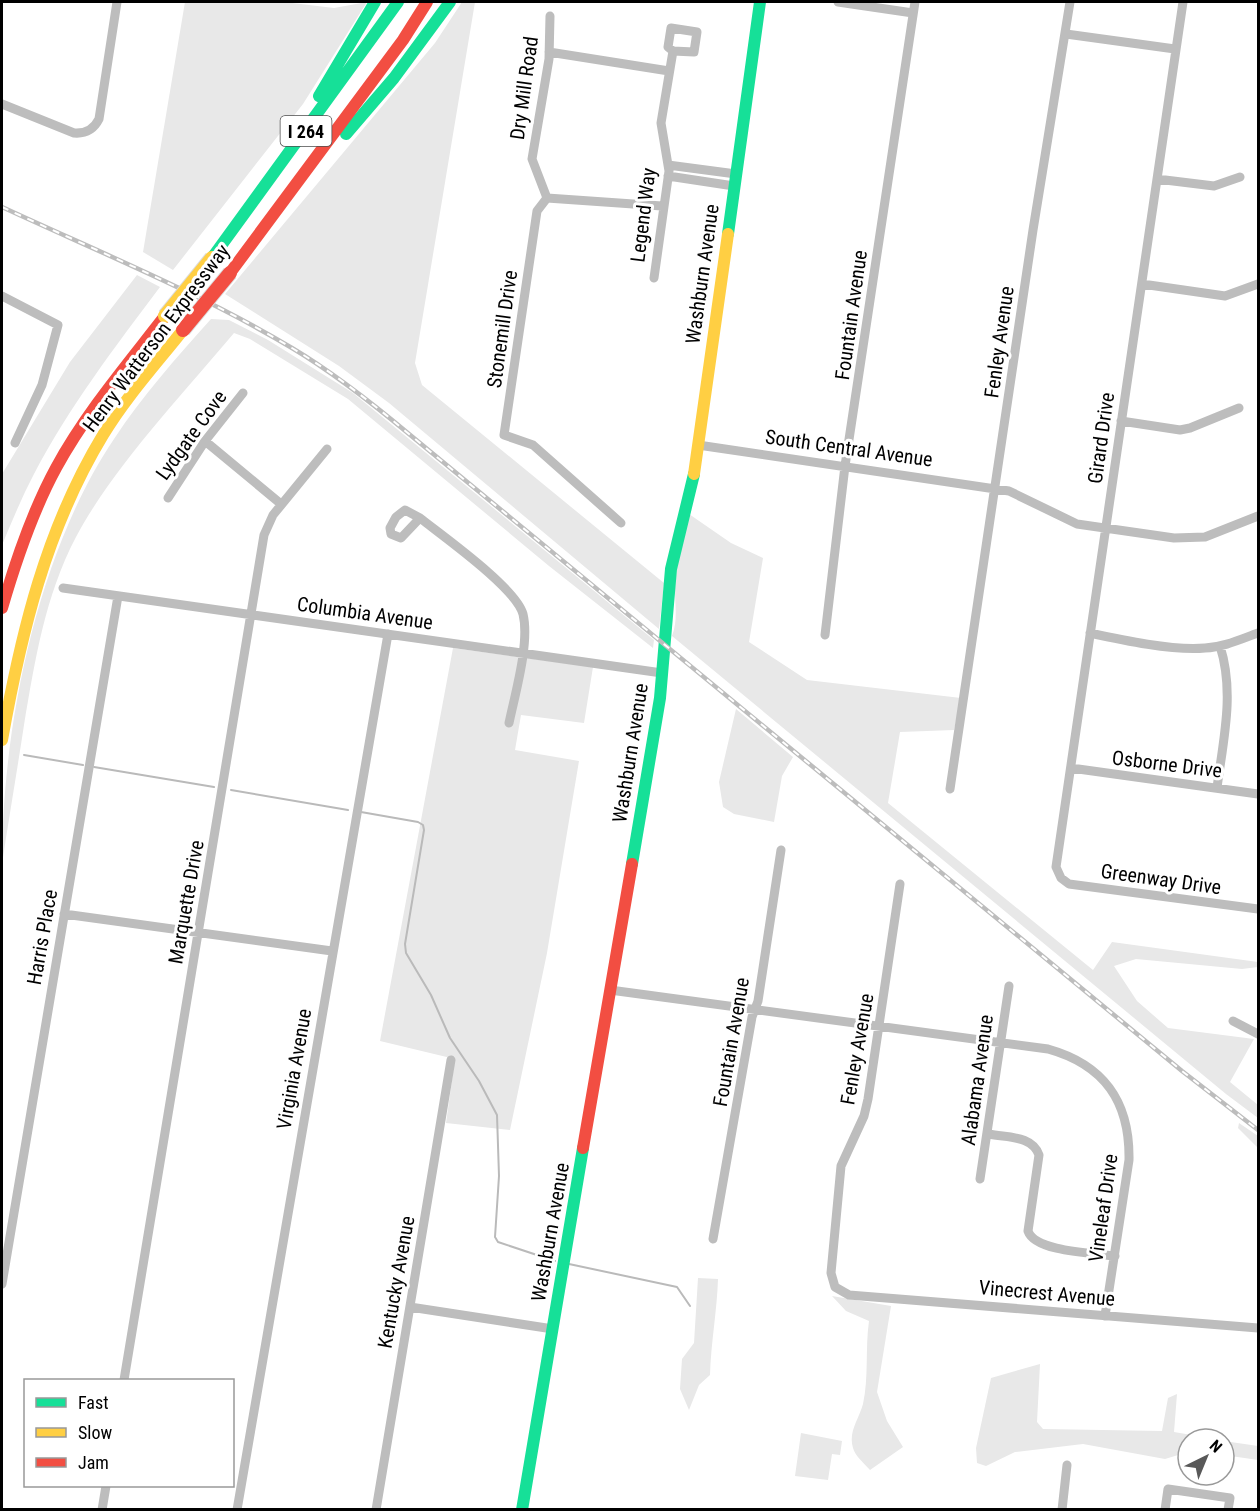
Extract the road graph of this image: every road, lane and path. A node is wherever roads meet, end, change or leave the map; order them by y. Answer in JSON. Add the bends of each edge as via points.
{"nodes":[{"id":1,"x":117,"y":2,"type":"edge"},
{"id":2,"x":375,"y":2,"type":"edge"},
{"id":3,"x":398,"y":2,"type":"edge"},
{"id":4,"x":427,"y":2,"type":"edge"},
{"id":5,"x":450,"y":2,"type":"edge"},
{"id":6,"x":760,"y":2,"type":"edge"},
{"id":7,"x":838,"y":2,"type":"edge"},
{"id":8,"x":915,"y":2,"type":"edge"},
{"id":9,"x":1070,"y":2,"type":"edge"},
{"id":10,"x":1183,"y":2,"type":"edge"},
{"id":11,"x":914,"y":14,"type":"junction"},
{"id":12,"x":550,"y":16,"type":"dead end"},
{"id":13,"x":1066,"y":34,"type":"junction"},
{"id":14,"x":1175,"y":49,"type":"junction"},
{"id":15,"x":674,"y":51,"type":"dead end"},
{"id":16,"x":549,"y":52,"type":"junction"},
{"id":17,"x":669,"y":71,"type":"junction"},
{"id":18,"x":2,"y":104,"type":"edge"},
{"id":19,"x":668,"y":165,"type":"junction"},
{"id":20,"x":668,"y":176,"type":"junction"},
{"id":21,"x":1240,"y":177,"type":"dead end"},
{"id":22,"x":1157,"y":178,"type":"junction"},
{"id":23,"x":735,"y":180,"type":"junction"},
{"id":24,"x":547,"y":198,"type":"junction"},
{"id":25,"x":662,"y":206,"type":"junction"},
{"id":26,"x":246,"y":212,"type":"junction"},
{"id":27,"x":266,"y":224,"type":"junction"},
{"id":28,"x":654,"y":278,"type":"dead end"},
{"id":29,"x":1142,"y":284,"type":"junction"},
{"id":30,"x":1258,"y":284,"type":"edge"},
{"id":31,"x":2,"y":296,"type":"edge"},
{"id":32,"x":243,"y":393,"type":"dead end"},
{"id":33,"x":1239,"y":408,"type":"dead end"},
{"id":34,"x":1122,"y":421,"type":"junction"},
{"id":35,"x":205,"y":441,"type":"junction"},
{"id":36,"x":15,"y":443,"type":"dead end"},
{"id":37,"x":698,"y":445,"type":"junction"},
{"id":38,"x":327,"y":449,"type":"dead end"},
{"id":39,"x":846,"y":466,"type":"junction"},
{"id":40,"x":996,"y":489,"type":"junction"},
{"id":41,"x":168,"y":498,"type":"dead end"},
{"id":42,"x":281,"y":504,"type":"junction"},
{"id":43,"x":1258,"y":516,"type":"edge"},
{"id":44,"x":420,"y":518,"type":"dead end"},
{"id":45,"x":621,"y":523,"type":"dead end"},
{"id":46,"x":1104,"y":528,"type":"junction"},
{"id":47,"x":63,"y":588,"type":"dead end"},
{"id":48,"x":118,"y":596,"type":"junction"},
{"id":49,"x":2,"y":608,"type":"edge"},
{"id":50,"x":252,"y":615,"type":"junction"},
{"id":51,"x":1090,"y":633,"type":"junction"},
{"id":52,"x":1258,"y":633,"type":"edge"},
{"id":53,"x":388,"y":634,"type":"junction"},
{"id":54,"x":825,"y":635,"type":"dead end"},
{"id":55,"x":1220,"y":646,"type":"junction"},
{"id":56,"x":522,"y":653,"type":"junction"},
{"id":57,"x":662,"y":673,"type":"junction"},
{"id":58,"x":509,"y":723,"type":"dead end"},
{"id":59,"x":2,"y":740,"type":"edge"},
{"id":60,"x":1071,"y":768,"type":"junction"},
{"id":61,"x":1217,"y":788,"type":"junction"},
{"id":62,"x":950,"y":789,"type":"dead end"},
{"id":63,"x":1258,"y":794,"type":"edge"},
{"id":64,"x":782,"y":850,"type":"dead end"},
{"id":65,"x":1061,"y":878,"type":"joint"},
{"id":66,"x":900,"y":884,"type":"dead end"},
{"id":67,"x":1258,"y":909,"type":"edge"},
{"id":68,"x":64,"y":914,"type":"junction"},
{"id":69,"x":200,"y":932,"type":"junction"},
{"id":70,"x":332,"y":951,"type":"junction"},
{"id":71,"x":1009,"y":986,"type":"dead end"},
{"id":72,"x":610,"y":990,"type":"junction"},
{"id":73,"x":754,"y":1010,"type":"junction"},
{"id":74,"x":1233,"y":1021,"type":"dead end"},
{"id":75,"x":880,"y":1027,"type":"junction"},
{"id":76,"x":1258,"y":1034,"type":"edge"},
{"id":77,"x":1000,"y":1042,"type":"junction"},
{"id":78,"x":451,"y":1060,"type":"dead end"},
{"id":79,"x":989,"y":1134,"type":"junction"},
{"id":80,"x":980,"y":1179,"type":"dead end"},
{"id":81,"x":713,"y":1239,"type":"dead end"},
{"id":82,"x":1114,"y":1256,"type":"junction"},
{"id":83,"x":2,"y":1284,"type":"edge"},
{"id":84,"x":835,"y":1287,"type":"joint"},
{"id":85,"x":410,"y":1307,"type":"junction"},
{"id":86,"x":1105,"y":1316,"type":"junction"},
{"id":87,"x":1258,"y":1328,"type":"edge"},
{"id":88,"x":553,"y":1329,"type":"junction"},
{"id":89,"x":124,"y":1379,"type":"edge"},
{"id":90,"x":1067,"y":1465,"type":"dead end"},
{"id":91,"x":106,"y":1487,"type":"edge"},
{"id":92,"x":102,"y":1509,"type":"edge"},
{"id":93,"x":237,"y":1509,"type":"edge"},
{"id":94,"x":376,"y":1509,"type":"edge"},
{"id":95,"x":522,"y":1509,"type":"edge"},
{"id":96,"x":1062,"y":1509,"type":"edge"},
{"id":97,"x":1165,"y":1509,"type":"edge"},
{"id":98,"x":1228,"y":1509,"type":"edge"}],
"edges":[{"from":1,"to":18,"type":"street","via":[[99,119],[94,127],[74,133]]},
{"from":2,"to":26,"type":"main road"},
{"from":3,"to":26,"type":"main road","name":"Henry Watterson Expressway","number":"I 264"},
{"from":4,"to":27,"type":"main road","name":"Henry Watterson Expressway","number":"I 264"},
{"from":5,"to":27,"type":"main road","via":[[394,78]]},
{"from":6,"to":23,"type":"main road","name":"Washburn Avenue"},
{"from":7,"to":11,"type":"street"},
{"from":8,"to":11,"type":"street","name":"Fountain Avenue"},
{"from":9,"to":13,"type":"street","name":"Fenley Avenue"},
{"from":10,"to":14,"type":"street","name":"Girard Drive"},
{"from":11,"to":39,"type":"street","name":"Fountain Avenue"},
{"from":12,"to":16,"type":"street","name":"Dry Mill Road"},
{"from":13,"to":14,"type":"street"},
{"from":13,"to":40,"type":"street","name":"Fenley Avenue"},
{"from":14,"to":22,"type":"street","name":"Girard Drive"},
{"from":15,"to":17,"type":"street","name":"Legend Way"},
{"from":16,"to":17,"type":"street"},
{"from":16,"to":24,"type":"street","name":"Dry Mill Road","via":[[532,159]]},
{"from":17,"to":19,"type":"street","name":"Legend Way","via":[[661,123]]},
{"from":19,"to":20,"type":"street","name":"Legend Way"},
{"from":19,"to":23,"type":"street"},
{"from":20,"to":23,"type":"street"},
{"from":20,"to":25,"type":"street","name":"Legend Way"},
{"from":21,"to":22,"type":"street","via":[[1214,186]]},
{"from":22,"to":29,"type":"street","name":"Girard Drive"},
{"from":23,"to":37,"type":"main road","name":"Washburn Avenue"},
{"from":24,"to":25,"type":"street"},
{"from":24,"to":45,"type":"street","name":"Stonemill Drive","via":[[537,211],[504,435],[533,445]]},
{"from":25,"to":28,"type":"street","name":"Legend Way"},
{"from":26,"to":49,"type":"main road","name":"Henry Watterson Expressway","number":"I 264","bridge":true,"via":[[111,384],[57,468],[26,535]]},
{"from":27,"to":59,"type":"main road","name":"Henry Watterson Expressway","number":"I 264","bridge":true,"via":[[108,428],[62,514],[26,613]]},
{"from":29,"to":30,"type":"street","via":[[1225,296]]},
{"from":29,"to":34,"type":"street","name":"Girard Drive"},
{"from":31,"to":36,"type":"street","via":[[58,325],[42,385]]},
{"from":32,"to":35,"type":"street","name":"Lydgate Cove"},
{"from":33,"to":34,"type":"street","via":[[1180,430]]},
{"from":34,"to":46,"type":"street","name":"Girard Drive"},
{"from":35,"to":41,"type":"street","name":"Lydgate Cove"},
{"from":35,"to":42,"type":"street"},
{"from":37,"to":39,"type":"street","name":"South Central Avenue"},
{"from":37,"to":57,"type":"main road","name":"Washburn Avenue","via":[[692,487],[671,569]]},
{"from":38,"to":42,"type":"street","name":"Marquette Drive"},
{"from":39,"to":40,"type":"street","name":"South Central Avenue"},
{"from":39,"to":54,"type":"street","name":"Fountain Avenue"},
{"from":40,"to":46,"type":"street","name":"South Central Avenue","via":[[1022,495],[1064,519]]},
{"from":40,"to":62,"type":"street","name":"Fenley Avenue"},
{"from":42,"to":50,"type":"street","name":"Marquette Drive","via":[[264,535]]},
{"from":43,"to":46,"type":"street","name":"South Central Avenue","via":[[1205,537],[1189,539]]},
{"from":44,"to":56,"type":"street","via":[[518,603],[524,621]]},
{"from":46,"to":51,"type":"street","name":"Girard Drive"},
{"from":47,"to":48,"type":"street","name":"Columbia Avenue"},
{"from":48,"to":50,"type":"street","name":"Columbia Avenue"},
{"from":48,"to":68,"type":"street","name":"Harris Place"},
{"from":50,"to":53,"type":"street","name":"Columbia Avenue"},
{"from":50,"to":69,"type":"street","name":"Marquette Drive"},
{"from":51,"to":55,"type":"street","via":[[1176,647]]},
{"from":51,"to":60,"type":"street","name":"Girard Drive"},
{"from":52,"to":55,"type":"street"},
{"from":53,"to":56,"type":"street","name":"Columbia Avenue"},
{"from":53,"to":70,"type":"street","name":"Virginia Avenue"},
{"from":55,"to":61,"type":"street","via":[[1228,676],[1228,698]]},
{"from":56,"to":57,"type":"street","name":"Columbia Avenue"},
{"from":56,"to":58,"type":"street"},
{"from":57,"to":72,"type":"main road","name":"Washburn Avenue"},
{"from":60,"to":61,"type":"street","name":"Osborne Drive"},
{"from":60,"to":65,"type":"street","name":"Girard Drive","via":[[1056,860]]},
{"from":61,"to":63,"type":"street","name":"Osborne Drive"},
{"from":64,"to":73,"type":"street","name":"Fountain Avenue"},
{"from":65,"to":67,"type":"street","name":"Greenway Drive","via":[[1069,884],[1112,891]]},
{"from":66,"to":75,"type":"street","name":"Fenley Avenue"},
{"from":68,"to":69,"type":"street"},
{"from":68,"to":83,"type":"street","name":"Harris Place"},
{"from":69,"to":70,"type":"street"},
{"from":69,"to":89,"type":"street","name":"Marquette Drive"},
{"from":70,"to":93,"type":"street","name":"Virginia Avenue"},
{"from":71,"to":77,"type":"street","name":"Alabama Avenue"},
{"from":72,"to":73,"type":"street","name":"Vineleaf Drive"},
{"from":72,"to":88,"type":"main road","name":"Washburn Avenue"},
{"from":73,"to":75,"type":"street","name":"Vineleaf Drive"},
{"from":73,"to":81,"type":"street","name":"Fountain Avenue"},
{"from":74,"to":76,"type":"street"},
{"from":75,"to":77,"type":"street","name":"Vineleaf Drive"},
{"from":75,"to":84,"type":"street","name":"Fenley Avenue","via":[[866,1108],[841,1166],[831,1273]]},
{"from":77,"to":79,"type":"street","name":"Alabama Avenue"},
{"from":77,"to":82,"type":"street","name":"Vineleaf Drive","via":[[1066,1054],[1092,1069],[1117,1098],[1127,1122],[1130,1160]]},
{"from":78,"to":85,"type":"street","name":"Kentucky Avenue"},
{"from":79,"to":80,"type":"street","name":"Alabama Avenue"},
{"from":79,"to":82,"type":"street","via":[[1024,1139],[1037,1150],[1028,1231],[1032,1239],[1043,1246]]},
{"from":82,"to":86,"type":"street","name":"Vineleaf Drive"},
{"from":84,"to":86,"type":"street","name":"Vinecrest Avenue","via":[[849,1295]]},
{"from":85,"to":88,"type":"street"},
{"from":85,"to":94,"type":"street","name":"Kentucky Avenue"},
{"from":86,"to":87,"type":"street","name":"Vinecrest Avenue"},
{"from":88,"to":95,"type":"main road","name":"Washburn Avenue"},
{"from":90,"to":96,"type":"street"},
{"from":91,"to":92,"type":"street"},
{"from":97,"to":98,"type":"street","via":[[1168,1489],[1230,1498]]}]}
